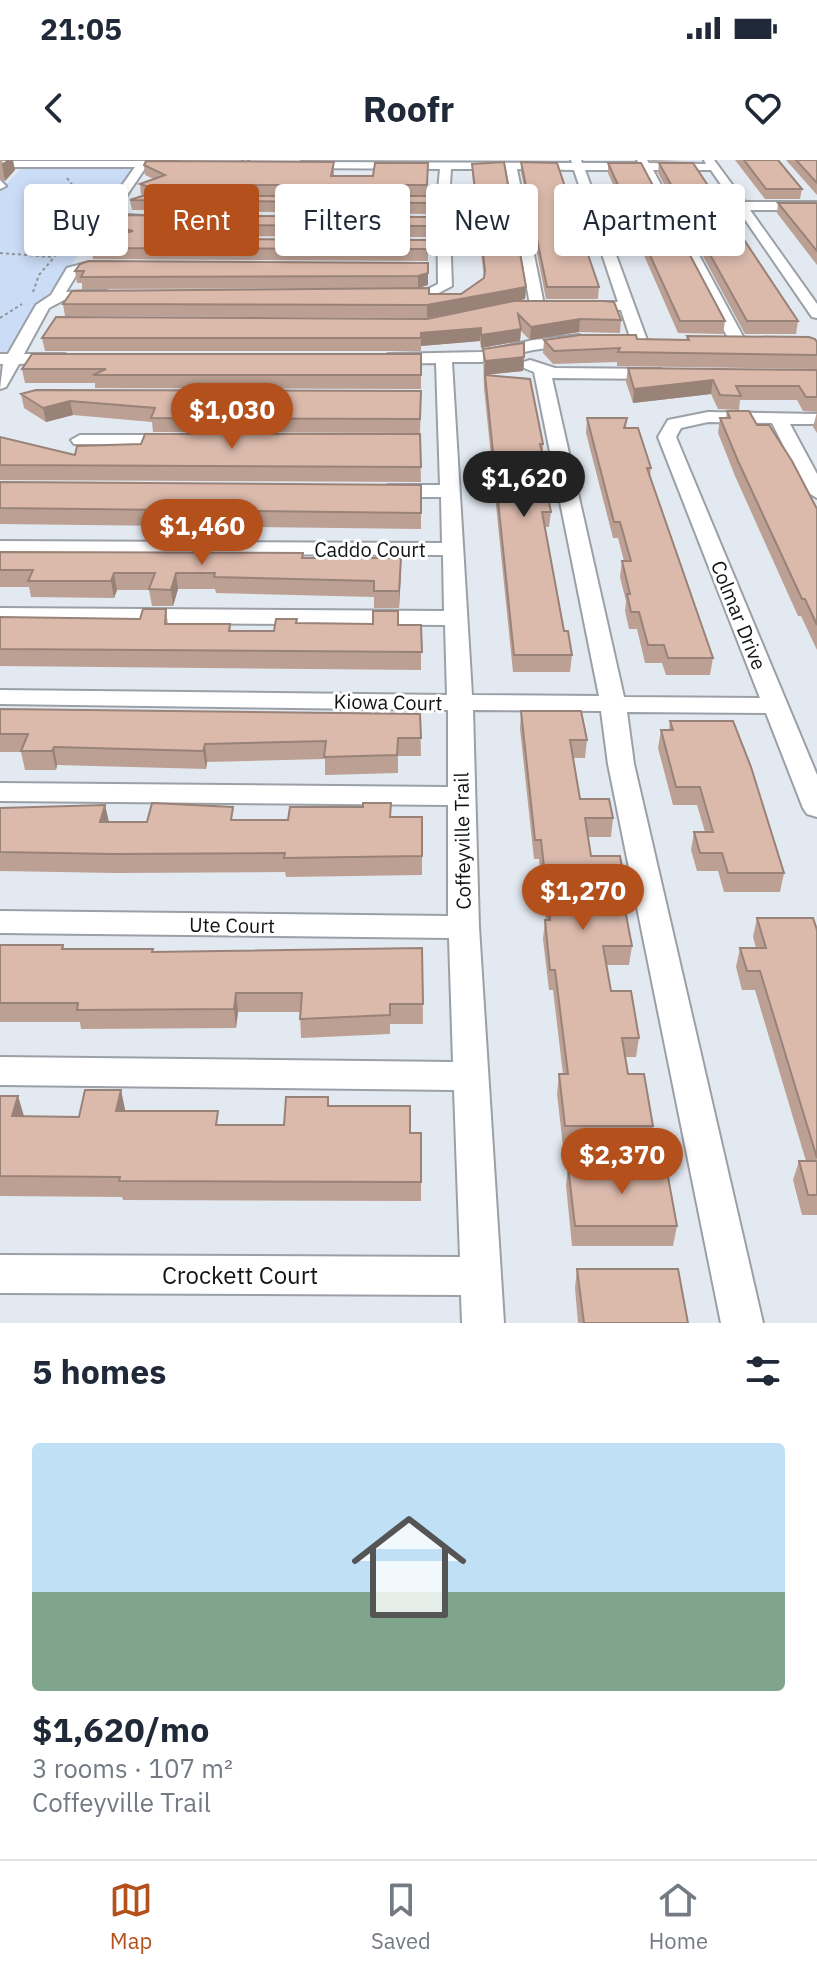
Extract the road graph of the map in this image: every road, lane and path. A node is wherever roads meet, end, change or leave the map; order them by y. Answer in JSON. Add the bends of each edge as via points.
{"nodes":[{"id":1,"x":241,"y":160,"type":"edge"},
{"id":2,"x":251,"y":160,"type":"edge"},
{"id":3,"x":18,"y":162,"type":"edge"},
{"id":4,"x":317,"y":162,"type":"edge"},
{"id":5,"x":376,"y":163,"type":"edge"},
{"id":6,"x":486,"y":163,"type":"edge"},
{"id":7,"x":577,"y":163,"type":"edge"},
{"id":8,"x":644,"y":163,"type":"edge"},
{"id":9,"x":711,"y":163,"type":"edge"},
{"id":10,"x":0,"y":164,"type":"edge"},
{"id":11,"x":143,"y":164,"type":"junction"},
{"id":12,"x":190,"y":164,"type":"edge"},
{"id":13,"x":285,"y":165,"type":"edge"},
{"id":14,"x":446,"y":165,"type":"junction"},
{"id":15,"x":511,"y":166,"type":"junction"},
{"id":16,"x":68,"y":172,"type":"dead end"},
{"id":17,"x":131,"y":182,"type":"junction"},
{"id":18,"x":147,"y":182,"type":"edge"},
{"id":19,"x":429,"y":182,"type":"edge"},
{"id":20,"x":445,"y":182,"type":"joint"},
{"id":21,"x":726,"y":184,"type":"edge"},
{"id":22,"x":806,"y":195,"type":"dead end"},
{"id":23,"x":745,"y":206,"type":"edge"},
{"id":24,"x":817,"y":207,"type":"edge"},
{"id":25,"x":745,"y":212,"type":"edge"},
{"id":26,"x":144,"y":220,"type":"edge"},
{"id":27,"x":0,"y":253,"type":"edge"},
{"id":28,"x":441,"y":256,"type":"edge"},
{"id":29,"x":53,"y":257,"type":"junction"},
{"id":30,"x":120,"y":266,"type":"edge"},
{"id":31,"x":117,"y":294,"type":"edge"},
{"id":32,"x":61,"y":296,"type":"junction"},
{"id":33,"x":384,"y":296,"type":"edge"},
{"id":34,"x":627,"y":306,"type":"junction"},
{"id":35,"x":817,"y":314,"type":"edge"},
{"id":36,"x":0,"y":318,"type":"edge"},
{"id":37,"x":592,"y":339,"type":"edge"},
{"id":38,"x":617,"y":339,"type":"edge"},
{"id":39,"x":738,"y":342,"type":"edge"},
{"id":40,"x":502,"y":352,"type":"junction"},
{"id":41,"x":8,"y":359,"type":"edge"},
{"id":42,"x":77,"y":359,"type":"edge"},
{"id":43,"x":367,"y":359,"type":"edge"},
{"id":44,"x":444,"y":359,"type":"junction"},
{"id":45,"x":542,"y":370,"type":"junction"},
{"id":46,"x":677,"y":374,"type":"edge"},
{"id":47,"x":0,"y":384,"type":"edge"},
{"id":48,"x":778,"y":418,"type":"junction"},
{"id":49,"x":817,"y":419,"type":"edge"},
{"id":50,"x":80,"y":440,"type":"dead end"},
{"id":51,"x":188,"y":440,"type":"edge"},
{"id":52,"x":373,"y":491,"type":"edge"},
{"id":53,"x":451,"y":491,"type":"junction"},
{"id":54,"x":817,"y":492,"type":"edge"},
{"id":55,"x":0,"y":547,"type":"edge"},
{"id":56,"x":452,"y":549,"type":"junction"},
{"id":57,"x":0,"y":615,"type":"edge"},
{"id":58,"x":455,"y":618,"type":"junction"},
{"id":59,"x":0,"y":697,"type":"edge"},
{"id":60,"x":460,"y":703,"type":"junction"},
{"id":61,"x":613,"y":704,"type":"junction"},
{"id":62,"x":775,"y":706,"type":"junction"},
{"id":63,"x":0,"y":792,"type":"edge"},
{"id":64,"x":462,"y":796,"type":"junction"},
{"id":65,"x":817,"y":808,"type":"edge"},
{"id":66,"x":0,"y":922,"type":"edge"},
{"id":67,"x":464,"y":927,"type":"junction"},
{"id":68,"x":0,"y":1071,"type":"edge"},
{"id":69,"x":471,"y":1076,"type":"junction"},
{"id":70,"x":0,"y":1274,"type":"edge"},
{"id":71,"x":481,"y":1276,"type":"junction"},
{"id":72,"x":483,"y":1323,"type":"edge"},
{"id":73,"x":742,"y":1323,"type":"edge"}],
"edges":[{"from":1,"to":2,"type":"path"},
{"from":3,"to":10,"type":"street"},
{"from":3,"to":11,"type":"street"},
{"from":4,"to":5,"type":"street"},
{"from":4,"to":13,"type":"street"},
{"from":5,"to":14,"type":"street"},
{"from":6,"to":14,"type":"street"},
{"from":6,"to":15,"type":"street"},
{"from":7,"to":8,"type":"street"},
{"from":7,"to":15,"type":"street"},
{"from":7,"to":34,"type":"street"},
{"from":8,"to":9,"type":"street"},
{"from":8,"to":39,"type":"street"},
{"from":9,"to":21,"type":"street"},
{"from":11,"to":12,"type":"street"},
{"from":11,"to":17,"type":"street"},
{"from":14,"to":20,"type":"street"},
{"from":15,"to":34,"type":"street","via":[[545,306]]},
{"from":16,"to":29,"type":"path","via":[[69,183],[90,205],[90,213]]},
{"from":17,"to":18,"type":"street"},
{"from":17,"to":26,"type":"street","via":[[107,215]]},
{"from":19,"to":20,"type":"street"},
{"from":22,"to":24,"type":"street"},
{"from":23,"to":24,"type":"street"},
{"from":25,"to":35,"type":"street"},
{"from":27,"to":29,"type":"path"},
{"from":28,"to":33,"type":"street","via":[[437,268],[445,286],[438,292]]},
{"from":29,"to":36,"type":"path","via":[[29,298]]},
{"from":30,"to":32,"type":"street","via":[[72,271],[57,294]]},
{"from":31,"to":32,"type":"street"},
{"from":32,"to":41,"type":"street","via":[[43,305],[40,323]]},
{"from":34,"to":38,"type":"street","via":[[646,340]]},
{"from":37,"to":40,"type":"street"},
{"from":40,"to":44,"type":"street"},
{"from":40,"to":45,"type":"street"},
{"from":41,"to":42,"type":"street"},
{"from":41,"to":47,"type":"street"},
{"from":43,"to":44,"type":"street"},
{"from":44,"to":53,"type":"street","name":"Coffeyville Trail","via":[[441,441]]},
{"from":45,"to":46,"type":"street"},
{"from":45,"to":61,"type":"street"},
{"from":48,"to":49,"type":"street"},
{"from":48,"to":54,"type":"street"},
{"from":48,"to":62,"type":"street","name":"Colmar Drive","via":[[708,417],[674,424],[667,437]]},
{"from":50,"to":51,"type":"street"},
{"from":52,"to":53,"type":"street"},
{"from":53,"to":56,"type":"street","name":"Coffeyville Trail"},
{"from":55,"to":56,"type":"street","name":"Caddo Court"},
{"from":56,"to":58,"type":"street","name":"Coffeyville Trail"},
{"from":57,"to":58,"type":"street"},
{"from":58,"to":60,"type":"street","name":"Coffeyville Trail"},
{"from":59,"to":60,"type":"street","name":"Kiowa Court"},
{"from":60,"to":61,"type":"street","name":"Kiowa Court"},
{"from":60,"to":64,"type":"street","name":"Coffeyville Trail"},
{"from":61,"to":62,"type":"street","name":"Kiowa Court"},
{"from":61,"to":73,"type":"street","via":[[621,764]]},
{"from":62,"to":65,"type":"street","name":"Colmar Drive"},
{"from":63,"to":64,"type":"street"},
{"from":64,"to":67,"type":"street","name":"Coffeyville Trail"},
{"from":66,"to":67,"type":"street","name":"Ute Court"},
{"from":67,"to":69,"type":"street","name":"Coffeyville Trail"},
{"from":68,"to":69,"type":"street"},
{"from":69,"to":71,"type":"street","name":"Coffeyville Trail"},
{"from":70,"to":71,"type":"street","name":"Crockett Court"},
{"from":71,"to":72,"type":"street","name":"Coffeyville Trail"}]}
